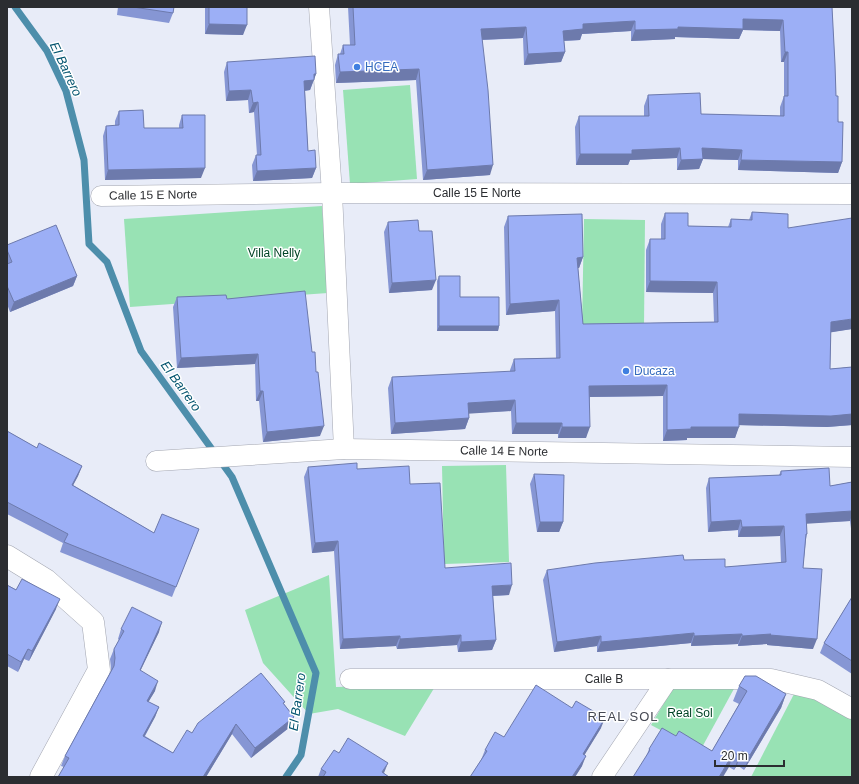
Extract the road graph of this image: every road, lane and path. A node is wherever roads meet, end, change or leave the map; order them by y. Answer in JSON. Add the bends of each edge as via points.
{"nodes":[{"id":1,"x":319,"y":7,"type":"edge"},
{"id":2,"x":332,"y":193,"type":"junction"},
{"id":3,"x":852,"y":194,"type":"edge"},
{"id":4,"x":101,"y":196,"type":"dead end"},
{"id":5,"x":344,"y":449,"type":"junction"},
{"id":6,"x":852,"y":457,"type":"edge"},
{"id":7,"x":156,"y":461,"type":"dead end"},
{"id":8,"x":7,"y":556,"type":"edge"},
{"id":9,"x":350,"y":679,"type":"dead end"},
{"id":10,"x":668,"y":679,"type":"junction"},
{"id":11,"x":852,"y":709,"type":"edge"},
{"id":12,"x":41,"y":777,"type":"edge"},
{"id":13,"x":602,"y":777,"type":"edge"}],
"edges":[{"from":1,"to":2,"type":"street"},
{"from":2,"to":3,"type":"street","name":"Calle 15 E Norte"},
{"from":2,"to":4,"type":"street","name":"Calle 15 E Norte"},
{"from":2,"to":5,"type":"street"},
{"from":5,"to":6,"type":"street","name":"Calle 14 E Norte"},
{"from":5,"to":7,"type":"street","name":"Calle 14 E Norte"},
{"from":8,"to":12,"type":"street","via":[[46,580],[93,622],[99,670]]},
{"from":9,"to":10,"type":"street","name":"Calle B"},
{"from":10,"to":11,"type":"street","name":"Calle B","via":[[771,678],[818,690]]},
{"from":10,"to":13,"type":"street"}]}
